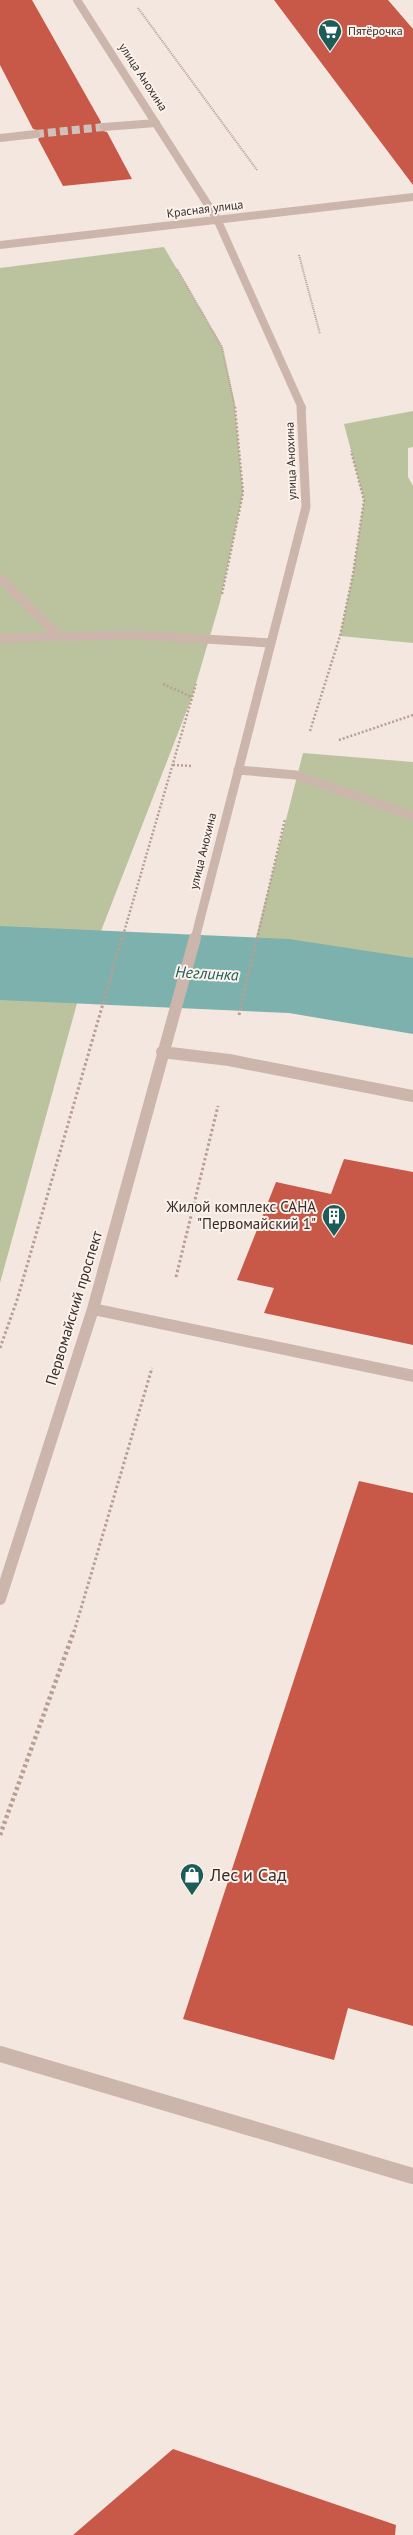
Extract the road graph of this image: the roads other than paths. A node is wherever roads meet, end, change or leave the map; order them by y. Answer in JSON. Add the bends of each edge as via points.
{"nodes":[{"id":1,"x":77,"y":0,"type":"edge"},
{"id":2,"x":156,"y":123,"type":"junction"},
{"id":3,"x":104,"y":128,"type":"tunnel mouth"},
{"id":4,"x":36,"y":134,"type":"tunnel mouth"},
{"id":5,"x":1,"y":136,"type":"edge"},
{"id":6,"x":413,"y":197,"type":"edge"},
{"id":7,"x":217,"y":219,"type":"junction"},
{"id":8,"x":0,"y":245,"type":"edge"},
{"id":9,"x":0,"y":578,"type":"edge"},
{"id":10,"x":57,"y":634,"type":"junction"},
{"id":11,"x":0,"y":638,"type":"edge"},
{"id":12,"x":271,"y":643,"type":"junction"},
{"id":13,"x":238,"y":770,"type":"junction"},
{"id":14,"x":413,"y":816,"type":"edge"},
{"id":15,"x":171,"y":1024,"type":"joint"},
{"id":16,"x":162,"y":1052,"type":"junction"},
{"id":17,"x":413,"y":1096,"type":"edge"},
{"id":18,"x":93,"y":1309,"type":"junction"},
{"id":19,"x":413,"y":1376,"type":"edge"},
{"id":20,"x":0,"y":1599,"type":"edge"},
{"id":21,"x":0,"y":2054,"type":"edge"},
{"id":22,"x":413,"y":2176,"type":"edge"}],
"edges":[{"from":1,"to":2,"type":"street","name":"улица Анохина"},
{"from":2,"to":3,"type":"street"},
{"from":2,"to":7,"type":"street","name":"улица Анохина"},
{"from":4,"to":5,"type":"street"},
{"from":6,"to":7,"type":"street","name":"Красная улица"},
{"from":7,"to":8,"type":"street","name":"Красная улица"},
{"from":7,"to":12,"type":"street","name":"улица Анохина","via":[[303,411],[306,507]]},
{"from":9,"to":10,"type":"street"},
{"from":10,"to":11,"type":"street"},
{"from":10,"to":12,"type":"street"},
{"from":12,"to":13,"type":"street","name":"улица Анохина"},
{"from":13,"to":14,"type":"street","via":[[296,776]]},
{"from":13,"to":15,"type":"street","name":"улица Анохина"},
{"from":15,"to":16,"type":"street","name":"Первомайский проспект"},
{"from":16,"to":17,"type":"street","via":[[229,1060]]},
{"from":16,"to":18,"type":"street","name":"Первомайский проспект"},
{"from":18,"to":19,"type":"street"},
{"from":18,"to":20,"type":"street","name":"Первомайский проспект"},
{"from":21,"to":22,"type":"street"}]}
